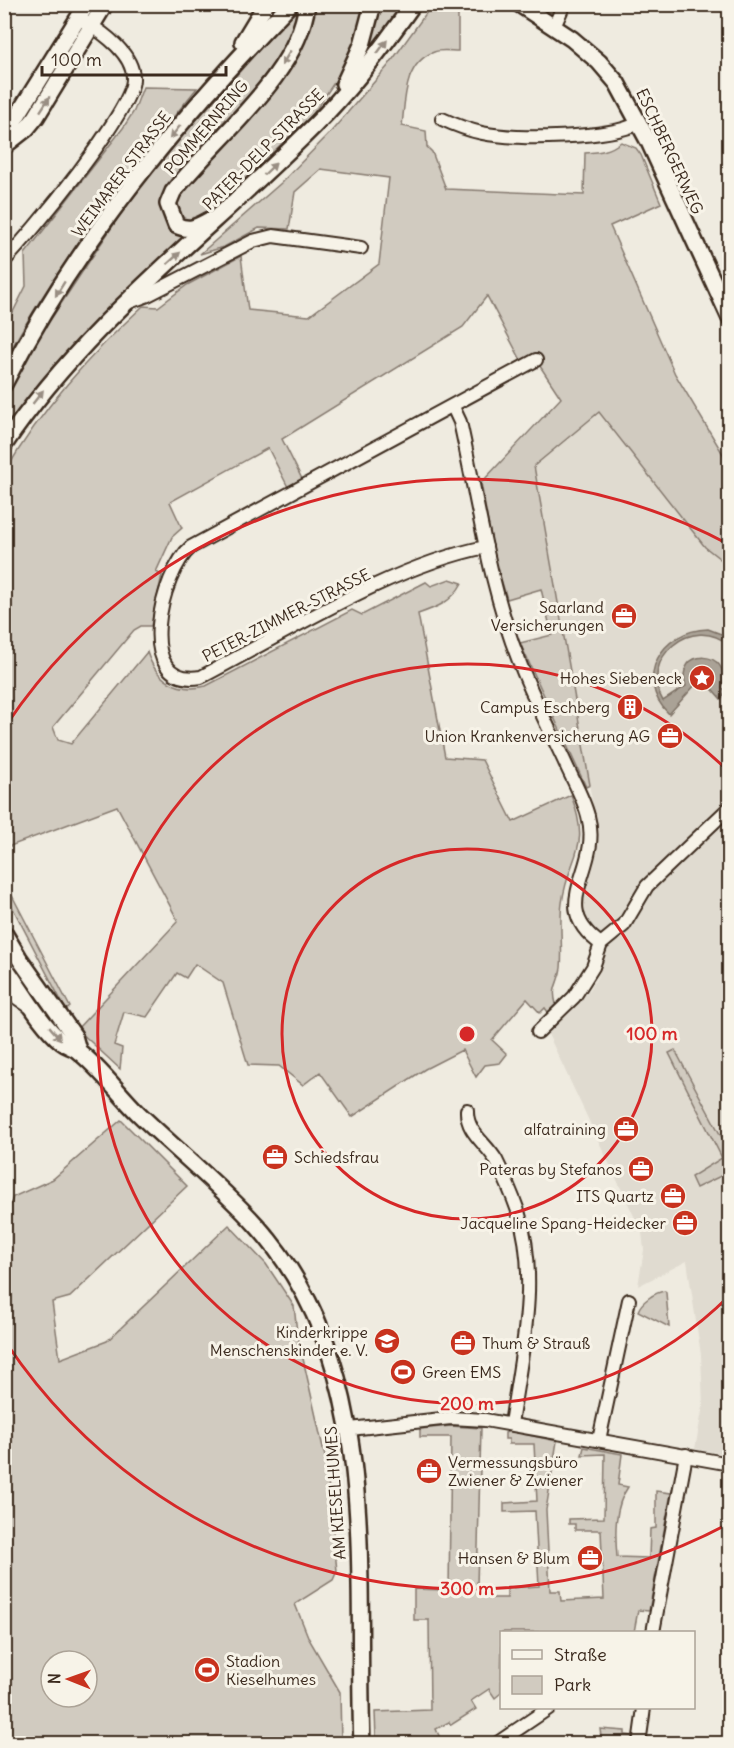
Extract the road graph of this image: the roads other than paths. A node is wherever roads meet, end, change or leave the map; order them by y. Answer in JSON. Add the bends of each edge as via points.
{"nodes":[{"id":1,"x":87,"y":4,"type":"edge"},
{"id":2,"x":105,"y":4,"type":"edge"},
{"id":3,"x":266,"y":4,"type":"edge"},
{"id":4,"x":290,"y":4,"type":"edge"},
{"id":5,"x":308,"y":4,"type":"edge"},
{"id":6,"x":373,"y":4,"type":"edge"},
{"id":7,"x":413,"y":4,"type":"edge"},
{"id":8,"x":519,"y":4,"type":"edge"},
{"id":9,"x":564,"y":4,"type":"edge"},
{"id":10,"x":79,"y":18,"type":"junction"},
{"id":11,"x":93,"y":27,"type":"junction"},
{"id":12,"x":554,"y":27,"type":"junction"},
{"id":13,"x":212,"y":87,"type":"junction"},
{"id":14,"x":10,"y":115,"type":"edge"},
{"id":15,"x":442,"y":119,"type":"dead end"},
{"id":16,"x":639,"y":123,"type":"junction"},
{"id":17,"x":317,"y":124,"type":"junction"},
{"id":18,"x":4,"y":137,"type":"edge"},
{"id":19,"x":4,"y":146,"type":"edge"},
{"id":20,"x":228,"y":209,"type":"junction"},
{"id":21,"x":361,"y":248,"type":"dead end"},
{"id":22,"x":4,"y":261,"type":"edge"},
{"id":23,"x":123,"y":304,"type":"junction"},
{"id":24,"x":729,"y":318,"type":"edge"},
{"id":25,"x":537,"y":360,"type":"dead end"},
{"id":26,"x":4,"y":384,"type":"edge"},
{"id":27,"x":453,"y":407,"type":"junction"},
{"id":28,"x":4,"y":445,"type":"edge"},
{"id":29,"x":486,"y":547,"type":"junction"},
{"id":30,"x":729,"y":807,"type":"edge"},
{"id":31,"x":4,"y":933,"type":"edge"},
{"id":32,"x":601,"y":944,"type":"junction"},
{"id":33,"x":4,"y":966,"type":"edge"},
{"id":34,"x":4,"y":988,"type":"edge"},
{"id":35,"x":35,"y":1010,"type":"junction"},
{"id":36,"x":538,"y":1032,"type":"dead end"},
{"id":37,"x":78,"y":1050,"type":"junction"},
{"id":38,"x":467,"y":1110,"type":"dead end"},
{"id":39,"x":629,"y":1300,"type":"dead end"},
{"id":40,"x":511,"y":1424,"type":"junction"},
{"id":41,"x":350,"y":1429,"type":"junction"},
{"id":42,"x":598,"y":1440,"type":"junction"},
{"id":43,"x":686,"y":1455,"type":"junction"},
{"id":44,"x":729,"y":1464,"type":"edge"},
{"id":45,"x":653,"y":1631,"type":"edge"},
{"id":46,"x":546,"y":1709,"type":"edge"},
{"id":47,"x":644,"y":1709,"type":"edge"},
{"id":48,"x":362,"y":1743,"type":"edge"},
{"id":49,"x":496,"y":1743,"type":"edge"},
{"id":50,"x":639,"y":1743,"type":"edge"}],
"edges":[{"from":1,"to":10,"type":"street"},
{"from":2,"to":11,"type":"street"},
{"from":3,"to":13,"type":"street","name":"POMMERNRING"},
{"from":4,"to":13,"type":"street","name":"WEIMARER STRASSE"},
{"from":5,"to":20,"type":"street","name":"POMMERNRING","one_way":true,"via":[[299,36],[279,69],[184,178],[168,204],[176,225],[187,230]]},
{"from":6,"to":17,"type":"street","via":[[357,60]]},
{"from":17,"to":7,"type":"street","name":"PATER-DELP-STRASSE","one_way":true,"via":[[356,81]]},
{"from":8,"to":12,"type":"street","name":"ESCHBERGERWEG"},
{"from":9,"to":12,"type":"street"},
{"from":10,"to":11,"type":"street"},
{"from":10,"to":14,"type":"street"},
{"from":19,"to":11,"type":"street","one_way":true,"via":[[36,117]]},
{"from":11,"to":22,"type":"street","via":[[131,67],[134,78],[130,96],[38,224]]},
{"from":12,"to":16,"type":"street","name":"ESCHBERGERWEG","via":[[599,62],[617,83]]},
{"from":13,"to":26,"type":"street","name":"WEIMARER STRASSE","one_way":true,"via":[[105,222],[36,326]]},
{"from":14,"to":18,"type":"street"},
{"from":15,"to":16,"type":"street","via":[[482,133],[504,135],[604,133]]},
{"from":16,"to":24,"type":"street","name":"ESCHBERGERWEG"},
{"from":20,"to":17,"type":"street","name":"PATER-DELP-STRASSE","one_way":true},
{"from":23,"to":20,"type":"street","name":"PATER-DELP-STRASSE","one_way":true},
{"from":21,"to":23,"type":"street","name":"PATER-DELP-STRASSE","via":[[273,236],[263,238]]},
{"from":28,"to":23,"type":"street","name":"PATER-DELP-STRASSE","one_way":true,"via":[[50,381]]},
{"from":25,"to":27,"type":"street","name":"PETER-ZIMMER-STRASSE"},
{"from":27,"to":29,"type":"street","via":[[460,422]]},
{"from":27,"to":29,"type":"street","name":"PETER-ZIMMER-STRASSE","via":[[191,547],[177,563],[171,579],[158,650],[175,674],[183,678],[201,677],[371,589],[461,552]]},
{"from":29,"to":32,"type":"street","via":[[519,663],[588,813],[592,842],[574,906],[584,930]]},
{"from":30,"to":32,"type":"street","via":[[660,870],[624,925]]},
{"from":31,"to":37,"type":"street","name":"AM KIESELHUMES","via":[[74,1036]]},
{"from":32,"to":36,"type":"street","via":[[593,967],[574,997]]},
{"from":33,"to":35,"type":"street"},
{"from":34,"to":35,"type":"street"},
{"from":35,"to":37,"type":"street","name":"AM KIESELHUMES","one_way":true,"via":[[62,1042]]},
{"from":37,"to":41,"type":"street","name":"AM KIESELHUMES","via":[[138,1113],[213,1180],[280,1256],[307,1299],[328,1346]]},
{"from":38,"to":40,"type":"street","via":[[469,1127],[496,1160],[528,1252],[528,1293]]},
{"from":39,"to":42,"type":"street"},
{"from":40,"to":41,"type":"street","via":[[451,1418]]},
{"from":40,"to":42,"type":"street"},
{"from":41,"to":48,"type":"street","name":"AM KIESELHUMES","via":[[358,1552]]},
{"from":42,"to":43,"type":"street"},
{"from":43,"to":44,"type":"street"},
{"from":43,"to":45,"type":"street"},
{"from":46,"to":49,"type":"street"},
{"from":47,"to":50,"type":"street"}]}
